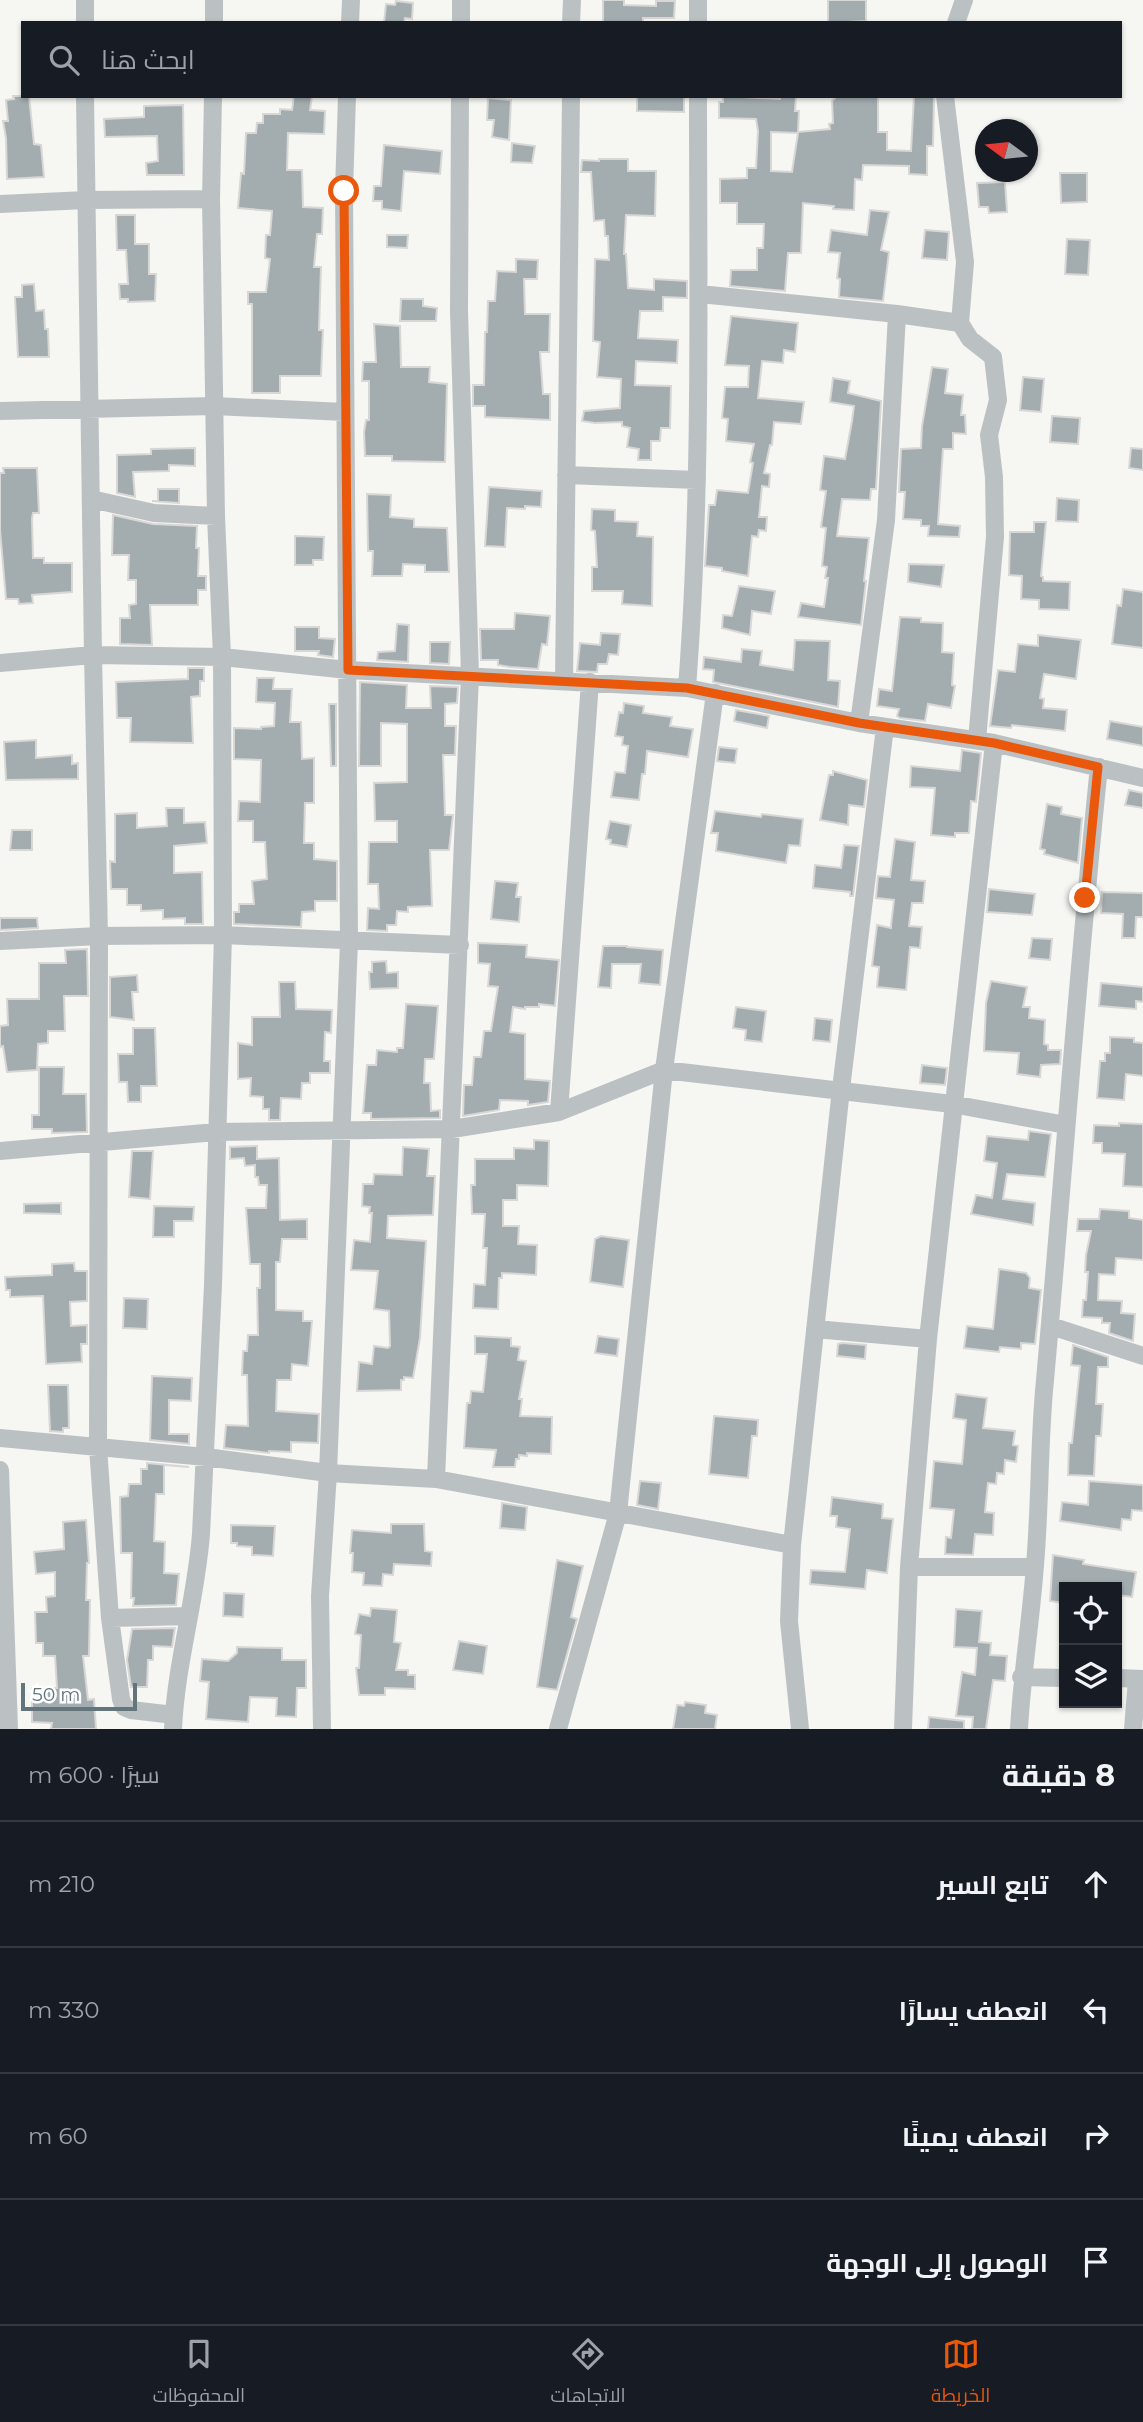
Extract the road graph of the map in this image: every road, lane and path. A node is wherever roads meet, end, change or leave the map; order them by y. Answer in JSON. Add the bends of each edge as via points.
{"nodes":[{"id":1,"x":85,"y":0,"type":"edge"},
{"id":2,"x":214,"y":0,"type":"edge"},
{"id":3,"x":351,"y":0,"type":"edge"},
{"id":4,"x":461,"y":0,"type":"edge"},
{"id":5,"x":572,"y":0,"type":"edge"},
{"id":6,"x":698,"y":0,"type":"edge"},
{"id":7,"x":964,"y":0,"type":"edge"},
{"id":8,"x":85,"y":21,"type":"edge"},
{"id":9,"x":214,"y":21,"type":"edge"},
{"id":10,"x":350,"y":21,"type":"edge"},
{"id":11,"x":461,"y":21,"type":"edge"},
{"id":12,"x":572,"y":21,"type":"edge"},
{"id":13,"x":698,"y":21,"type":"edge"},
{"id":14,"x":957,"y":21,"type":"edge"},
{"id":15,"x":85,"y":98,"type":"edge"},
{"id":16,"x":213,"y":98,"type":"edge"},
{"id":17,"x":347,"y":98,"type":"edge"},
{"id":18,"x":460,"y":98,"type":"edge"},
{"id":19,"x":571,"y":98,"type":"edge"},
{"id":20,"x":698,"y":98,"type":"edge"},
{"id":21,"x":944,"y":98,"type":"edge"},
{"id":22,"x":211,"y":199,"type":"junction"},
{"id":23,"x":86,"y":200,"type":"junction"},
{"id":24,"x":0,"y":204,"type":"edge"},
{"id":25,"x":699,"y":294,"type":"junction"},
{"id":26,"x":897,"y":314,"type":"junction"},
{"id":27,"x":960,"y":323,"type":"junction"},
{"id":28,"x":214,"y":406,"type":"junction"},
{"id":29,"x":90,"y":410,"type":"junction"},
{"id":30,"x":0,"y":411,"type":"edge"},
{"id":31,"x":345,"y":412,"type":"junction"},
{"id":32,"x":566,"y":475,"type":"junction"},
{"id":33,"x":697,"y":480,"type":"junction"},
{"id":34,"x":91,"y":499,"type":"junction"},
{"id":35,"x":216,"y":516,"type":"junction"},
{"id":36,"x":93,"y":655,"type":"junction"},
{"id":37,"x":222,"y":657,"type":"junction"},
{"id":38,"x":0,"y":663,"type":"edge"},
{"id":39,"x":348,"y":670,"type":"junction"},
{"id":40,"x":470,"y":676,"type":"junction"},
{"id":41,"x":564,"y":681,"type":"junction"},
{"id":42,"x":590,"y":682,"type":"junction"},
{"id":43,"x":687,"y":688,"type":"junction"},
{"id":44,"x":715,"y":693,"type":"junction"},
{"id":45,"x":859,"y":723,"type":"junction"},
{"id":46,"x":885,"y":727,"type":"junction"},
{"id":47,"x":986,"y":742,"type":"junction"},
{"id":48,"x":1098,"y":767,"type":"junction"},
{"id":49,"x":1143,"y":778,"type":"edge"},
{"id":50,"x":223,"y":935,"type":"junction"},
{"id":51,"x":99,"y":936,"type":"junction"},
{"id":52,"x":0,"y":941,"type":"edge"},
{"id":53,"x":349,"y":942,"type":"junction"},
{"id":54,"x":460,"y":945,"type":"junction"},
{"id":55,"x":664,"y":1070,"type":"junction"},
{"id":56,"x":841,"y":1089,"type":"junction"},
{"id":57,"x":953,"y":1104,"type":"junction"},
{"id":58,"x":559,"y":1112,"type":"junction"},
{"id":59,"x":1066,"y":1125,"type":"junction"},
{"id":60,"x":452,"y":1129,"type":"junction"},
{"id":61,"x":340,"y":1131,"type":"junction"},
{"id":62,"x":216,"y":1132,"type":"junction"},
{"id":63,"x":97,"y":1144,"type":"junction"},
{"id":64,"x":0,"y":1151,"type":"edge"},
{"id":65,"x":1051,"y":1326,"type":"junction"},
{"id":66,"x":815,"y":1329,"type":"junction"},
{"id":67,"x":928,"y":1339,"type":"junction"},
{"id":68,"x":1143,"y":1356,"type":"edge"},
{"id":69,"x":0,"y":1438,"type":"edge"},
{"id":70,"x":99,"y":1447,"type":"junction"},
{"id":71,"x":206,"y":1457,"type":"junction"},
{"id":72,"x":0,"y":1470,"type":"edge"},
{"id":73,"x":328,"y":1473,"type":"junction"},
{"id":74,"x":436,"y":1479,"type":"junction"},
{"id":75,"x":618,"y":1513,"type":"junction"},
{"id":76,"x":792,"y":1545,"type":"junction"},
{"id":77,"x":1035,"y":1566,"type":"junction"},
{"id":78,"x":909,"y":1567,"type":"junction"},
{"id":79,"x":188,"y":1616,"type":"junction"},
{"id":80,"x":110,"y":1618,"type":"junction"},
{"id":81,"x":1021,"y":1677,"type":"junction"},
{"id":82,"x":1059,"y":1678,"type":"edge"},
{"id":83,"x":1122,"y":1678,"type":"edge"},
{"id":84,"x":1140,"y":1679,"type":"edge"},
{"id":85,"x":173,"y":1722,"type":"edge"},
{"id":86,"x":9,"y":1729,"type":"edge"},
{"id":87,"x":322,"y":1729,"type":"edge"},
{"id":88,"x":558,"y":1729,"type":"edge"},
{"id":89,"x":800,"y":1729,"type":"edge"},
{"id":90,"x":903,"y":1729,"type":"edge"},
{"id":91,"x":1019,"y":1729,"type":"edge"},
{"id":92,"x":1133,"y":1729,"type":"edge"}],
"edges":[{"from":1,"to":8,"type":"street"},
{"from":2,"to":9,"type":"street"},
{"from":3,"to":10,"type":"street"},
{"from":4,"to":11,"type":"street"},
{"from":5,"to":12,"type":"street"},
{"from":6,"to":13,"type":"street"},
{"from":7,"to":14,"type":"street"},
{"from":15,"to":23,"type":"street"},
{"from":16,"to":22,"type":"street"},
{"from":17,"to":31,"type":"street"},
{"from":18,"to":40,"type":"street","via":[[459,311]]},
{"from":19,"to":32,"type":"street"},
{"from":20,"to":25,"type":"street"},
{"from":21,"to":27,"type":"street","via":[[965,262]]},
{"from":22,"to":23,"type":"street"},
{"from":22,"to":28,"type":"street"},
{"from":23,"to":24,"type":"street"},
{"from":23,"to":29,"type":"street"},
{"from":25,"to":26,"type":"street"},
{"from":25,"to":33,"type":"street"},
{"from":26,"to":27,"type":"street"},
{"from":26,"to":45,"type":"street","via":[[886,520]]},
{"from":27,"to":47,"type":"street","via":[[970,339],[993,357],[998,400],[989,435],[995,537]]},
{"from":28,"to":29,"type":"street"},
{"from":28,"to":31,"type":"street"},
{"from":28,"to":35,"type":"street"},
{"from":29,"to":30,"type":"street"},
{"from":29,"to":34,"type":"street"},
{"from":31,"to":39,"type":"street"},
{"from":32,"to":33,"type":"street"},
{"from":32,"to":41,"type":"street"},
{"from":33,"to":43,"type":"street"},
{"from":34,"to":35,"type":"street","via":[[154,513]]},
{"from":34,"to":36,"type":"street"},
{"from":35,"to":37,"type":"street"},
{"from":36,"to":37,"type":"street"},
{"from":36,"to":38,"type":"street"},
{"from":36,"to":51,"type":"street"},
{"from":37,"to":39,"type":"street"},
{"from":37,"to":50,"type":"street"},
{"from":39,"to":40,"type":"street"},
{"from":39,"to":53,"type":"street"},
{"from":40,"to":41,"type":"street"},
{"from":40,"to":54,"type":"street"},
{"from":41,"to":42,"type":"street"},
{"from":42,"to":43,"type":"street"},
{"from":42,"to":58,"type":"street"},
{"from":43,"to":44,"type":"street"},
{"from":44,"to":45,"type":"street"},
{"from":44,"to":55,"type":"street"},
{"from":45,"to":46,"type":"street"},
{"from":46,"to":47,"type":"street"},
{"from":46,"to":56,"type":"street"},
{"from":47,"to":48,"type":"street"},
{"from":47,"to":57,"type":"street"},
{"from":48,"to":49,"type":"street"},
{"from":48,"to":59,"type":"street"},
{"from":50,"to":51,"type":"street"},
{"from":50,"to":53,"type":"street"},
{"from":50,"to":62,"type":"street"},
{"from":51,"to":52,"type":"street"},
{"from":51,"to":63,"type":"street"},
{"from":53,"to":54,"type":"street"},
{"from":53,"to":61,"type":"street"},
{"from":54,"to":60,"type":"street"},
{"from":55,"to":56,"type":"street"},
{"from":55,"to":58,"type":"street"},
{"from":55,"to":75,"type":"street"},
{"from":56,"to":57,"type":"street"},
{"from":56,"to":66,"type":"street"},
{"from":57,"to":59,"type":"street"},
{"from":57,"to":67,"type":"street"},
{"from":58,"to":60,"type":"street"},
{"from":59,"to":65,"type":"street"},
{"from":60,"to":61,"type":"street"},
{"from":60,"to":74,"type":"street"},
{"from":61,"to":62,"type":"street"},
{"from":61,"to":73,"type":"street"},
{"from":62,"to":63,"type":"street"},
{"from":62,"to":71,"type":"street"},
{"from":63,"to":64,"type":"street"},
{"from":63,"to":70,"type":"street"},
{"from":65,"to":68,"type":"street"},
{"from":65,"to":77,"type":"street"},
{"from":66,"to":67,"type":"street"},
{"from":66,"to":76,"type":"street"},
{"from":67,"to":78,"type":"street"},
{"from":69,"to":70,"type":"street"},
{"from":70,"to":71,"type":"street"},
{"from":70,"to":80,"type":"street"},
{"from":71,"to":73,"type":"street"},
{"from":71,"to":79,"type":"street","via":[[199,1565]]},
{"from":72,"to":86,"type":"street"},
{"from":73,"to":74,"type":"street"},
{"from":73,"to":87,"type":"street","via":[[320,1596]]},
{"from":74,"to":75,"type":"street"},
{"from":75,"to":76,"type":"street"},
{"from":75,"to":88,"type":"street"},
{"from":76,"to":89,"type":"street","via":[[789,1621]]},
{"from":77,"to":78,"type":"street"},
{"from":77,"to":81,"type":"street"},
{"from":78,"to":90,"type":"street"},
{"from":79,"to":80,"type":"street"},
{"from":79,"to":85,"type":"street"},
{"from":80,"to":85,"type":"street","via":[[124,1707]]},
{"from":81,"to":82,"type":"street"},
{"from":81,"to":91,"type":"street"},
{"from":83,"to":84,"type":"street"},
{"from":84,"to":92,"type":"street"}]}
